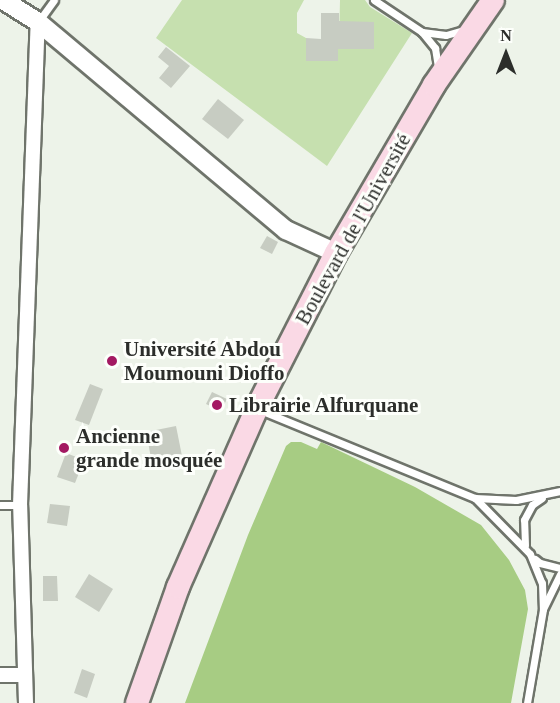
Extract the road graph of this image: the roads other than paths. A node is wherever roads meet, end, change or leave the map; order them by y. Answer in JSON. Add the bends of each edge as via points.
{"nodes":[{"id":1,"x":3,"y":0,"type":"edge"},
{"id":2,"x":54,"y":0,"type":"edge"},
{"id":3,"x":374,"y":0,"type":"edge"},
{"id":4,"x":493,"y":0,"type":"edge"},
{"id":5,"x":38,"y":22,"type":"junction"},
{"id":6,"x":475,"y":24,"type":"junction"},
{"id":7,"x":422,"y":32,"type":"junction"},
{"id":8,"x":434,"y":85,"type":"junction"},
{"id":9,"x":336,"y":253,"type":"junction"},
{"id":10,"x":257,"y":408,"type":"junction"},
{"id":11,"x":560,"y":492,"type":"edge"},
{"id":12,"x":548,"y":495,"type":"junction"},
{"id":13,"x":475,"y":498,"type":"junction"},
{"id":14,"x":0,"y":505,"type":"edge"},
{"id":15,"x":20,"y":505,"type":"junction"},
{"id":16,"x":530,"y":554,"type":"junction"},
{"id":17,"x":560,"y":568,"type":"edge"},
{"id":18,"x":560,"y":574,"type":"edge"},
{"id":19,"x":543,"y":609,"type":"junction"},
{"id":20,"x":0,"y":675,"type":"edge"},
{"id":21,"x":24,"y":675,"type":"junction"},
{"id":22,"x":26,"y":703,"type":"edge"},
{"id":23,"x":137,"y":703,"type":"edge"},
{"id":24,"x":527,"y":703,"type":"edge"}],
"edges":[{"from":1,"to":5,"type":"street"},
{"from":2,"to":5,"type":"lane"},
{"from":3,"to":7,"type":"lane"},
{"from":4,"to":6,"type":"main road","name":"Boulevard de l'Université"},
{"from":5,"to":9,"type":"street","via":[[286,230]]},
{"from":5,"to":15,"type":"street"},
{"from":6,"to":7,"type":"lane","via":[[455,34]]},
{"from":6,"to":8,"type":"main road","name":"Boulevard de l'Université"},
{"from":7,"to":8,"type":"lane","via":[[437,55]]},
{"from":8,"to":9,"type":"main road","name":"Boulevard de l'Université"},
{"from":9,"to":10,"type":"main road","name":"Boulevard de l'Université"},
{"from":10,"to":13,"type":"lane"},
{"from":10,"to":23,"type":"main road","name":"Boulevard de l'Université","via":[[178,587]]},
{"from":11,"to":12,"type":"lane"},
{"from":12,"to":13,"type":"lane","via":[[516,501]]},
{"from":12,"to":16,"type":"lane","via":[[532,505],[524,520],[523,538]]},
{"from":13,"to":16,"type":"lane"},
{"from":14,"to":15,"type":"lane"},
{"from":15,"to":21,"type":"street"},
{"from":16,"to":17,"type":"lane","via":[[540,563]]},
{"from":16,"to":19,"type":"lane","via":[[542,583]]},
{"from":18,"to":19,"type":"lane"},
{"from":19,"to":24,"type":"lane"},
{"from":20,"to":21,"type":"street"},
{"from":21,"to":22,"type":"street"}]}
